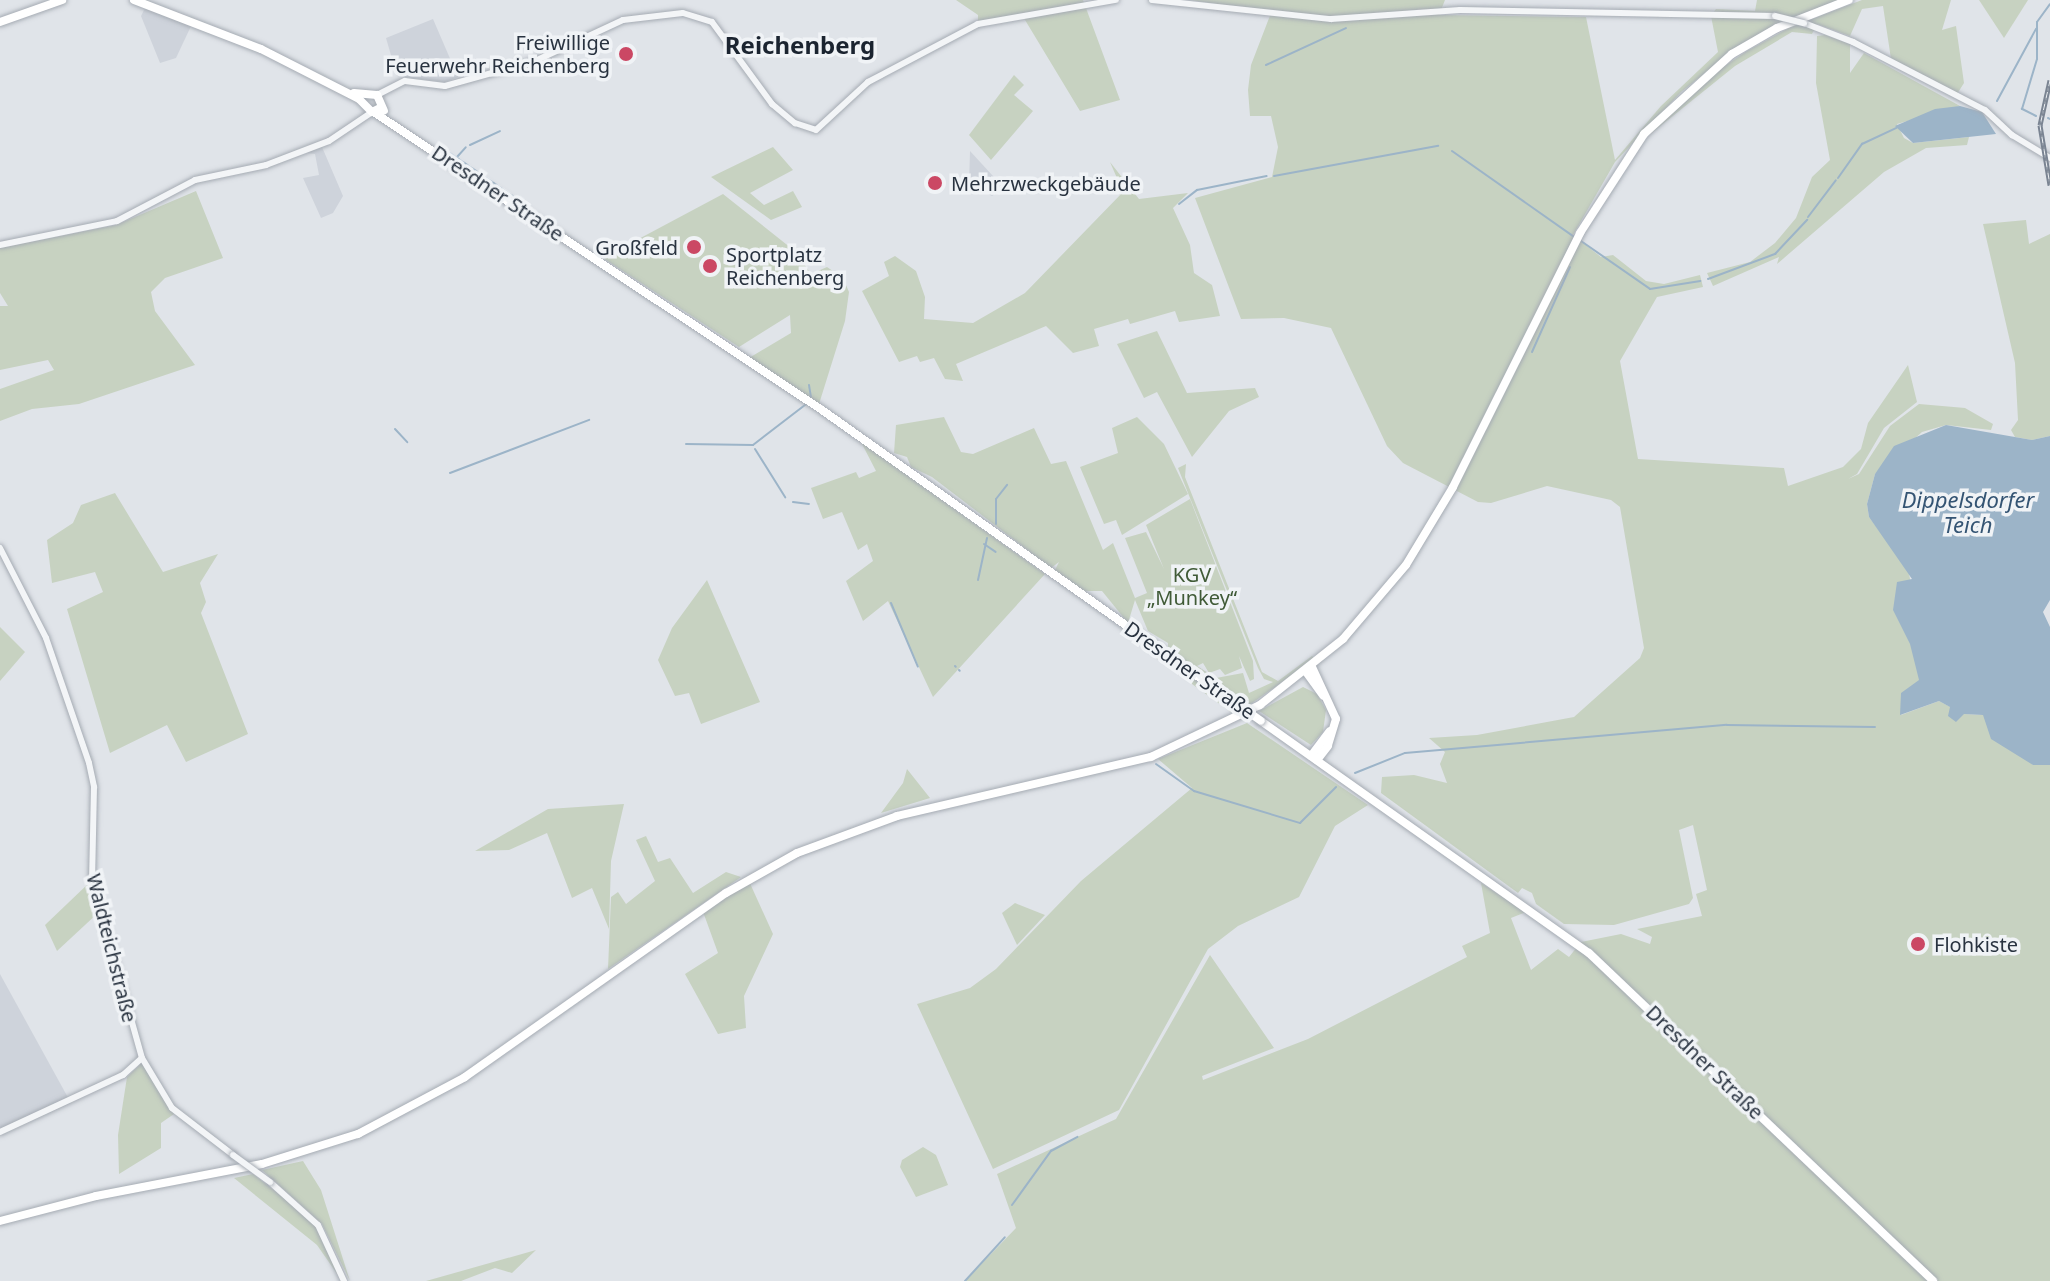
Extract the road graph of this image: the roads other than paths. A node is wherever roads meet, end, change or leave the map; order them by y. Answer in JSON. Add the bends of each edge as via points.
{"nodes":[{"id":1,"x":62,"y":0,"type":"edge"},
{"id":2,"x":134,"y":0,"type":"edge"},
{"id":3,"x":1116,"y":0,"type":"edge"},
{"id":4,"x":1152,"y":0,"type":"edge"},
{"id":5,"x":1849,"y":0,"type":"edge"},
{"id":6,"x":0,"y":22,"type":"edge"},
{"id":7,"x":374,"y":105,"type":"junction"},
{"id":8,"x":2050,"y":158,"type":"edge"},
{"id":9,"x":0,"y":245,"type":"edge"},
{"id":10,"x":0,"y":548,"type":"edge"},
{"id":11,"x":1309,"y":669,"type":"junction"},
{"id":12,"x":1289,"y":685,"type":"junction"},
{"id":13,"x":1319,"y":689,"type":"junction"},
{"id":14,"x":1328,"y":746,"type":"junction"},
{"id":15,"x":1314,"y":758,"type":"junction"},
{"id":16,"x":1343,"y":778,"type":"junction"},
{"id":17,"x":142,"y":1058,"type":"junction"},
{"id":18,"x":0,"y":1132,"type":"edge"},
{"id":19,"x":0,"y":1221,"type":"edge"},
{"id":20,"x":344,"y":1281,"type":"edge"},
{"id":21,"x":1933,"y":1281,"type":"edge"}],
"edges":[{"from":1,"to":6,"type":"main road"},
{"from":2,"to":7,"type":"main road","name":"Dresdner Straße","via":[[241,40]]},
{"from":3,"to":7,"type":"street","via":[[978,24],[868,82],[816,130],[795,123],[772,104],[716,27],[696,14],[623,20],[535,61],[445,86],[399,83]]},
{"from":4,"to":8,"type":"street","bridge":true,"via":[[1331,19],[1460,10],[1775,16],[1853,42],[1985,110],[2012,135]]},
{"from":5,"to":11,"type":"main road","via":[[1777,28],[1691,87],[1626,158],[1573,246],[1444,504],[1381,599]]},
{"from":7,"to":9,"type":"street","via":[[336,137],[266,165],[195,180],[103,226]]},
{"from":7,"to":15,"type":"main road","name":"Dresdner Straße","bridge":true,"via":[[822,410]]},
{"from":10,"to":17,"type":"street","name":"Waldteichstraße","via":[[46,638],[89,763],[94,797],[90,868]]},
{"from":11,"to":12,"type":"main road"},
{"from":11,"to":13,"type":"main road"},
{"from":11,"to":14,"type":"main road","via":[[1335,712]]},
{"from":12,"to":13,"type":"main road","via":[[1310,683]]},
{"from":12,"to":19,"type":"main road","via":[[1215,730],[1151,757],[897,816],[797,853],[702,909],[465,1077],[358,1134],[262,1164],[96,1196]]},
{"from":13,"to":15,"type":"main road","via":[[1331,724]]},
{"from":14,"to":15,"type":"main road"},
{"from":14,"to":16,"type":"main road","via":[[1329,759]]},
{"from":15,"to":16,"type":"main road","name":"Dresdner Straße"},
{"from":16,"to":21,"type":"main road","name":"Dresdner Straße","via":[[1607,968]]},
{"from":17,"to":18,"type":"street","via":[[123,1075]]},
{"from":17,"to":20,"type":"street","name":"Waldteichstraße","bridge":true,"via":[[172,1108],[318,1225]]}]}
